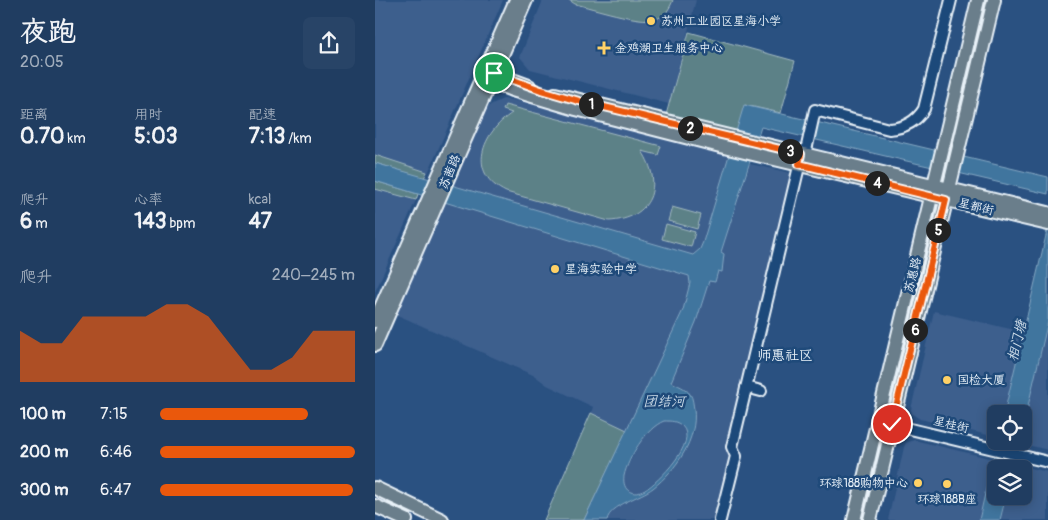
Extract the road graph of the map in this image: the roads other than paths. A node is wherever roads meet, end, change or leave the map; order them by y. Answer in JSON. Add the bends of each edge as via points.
{"nodes":[{"id":1,"x":516,"y":0,"type":"edge"},
{"id":2,"x":526,"y":0,"type":"edge"},
{"id":3,"x":951,"y":0,"type":"edge"},
{"id":4,"x":978,"y":0,"type":"edge"},
{"id":5,"x":994,"y":0,"type":"edge"},
{"id":6,"x":489,"y":76,"type":"junction"},
{"id":7,"x":803,"y":154,"type":"junction"},
{"id":8,"x":933,"y":191,"type":"junction"},
{"id":9,"x":947,"y":195,"type":"junction"},
{"id":10,"x":430,"y":208,"type":"junction"},
{"id":11,"x":1047,"y":218,"type":"edge"},
{"id":12,"x":375,"y":321,"type":"edge"},
{"id":13,"x":375,"y":345,"type":"edge"},
{"id":14,"x":746,"y":388,"type":"junction"},
{"id":15,"x":761,"y":391,"type":"dead end"},
{"id":16,"x":877,"y":421,"type":"junction"},
{"id":17,"x":892,"y":424,"type":"junction"},
{"id":18,"x":1048,"y":462,"type":"edge"},
{"id":19,"x":375,"y":488,"type":"edge"},
{"id":20,"x":375,"y":506,"type":"edge"},
{"id":21,"x":406,"y":520,"type":"edge"},
{"id":22,"x":442,"y":520,"type":"edge"},
{"id":23,"x":720,"y":520,"type":"edge"},
{"id":24,"x":854,"y":520,"type":"edge"},
{"id":25,"x":870,"y":520,"type":"edge"}],
"edges":[{"from":1,"to":6,"type":"main road","name":"苏茜路"},
{"from":2,"to":6,"type":"main road","name":"苏茜路"},
{"from":3,"to":7,"type":"street","via":[[924,109],[919,116],[910,124],[889,129],[815,110]]},
{"from":4,"to":8,"type":"main road","name":"苏惠路"},
{"from":5,"to":9,"type":"main road","name":"苏惠路"},
{"from":6,"to":7,"type":"main road","name":"星都街","via":[[512,90],[576,109],[758,149]]},
{"from":6,"to":10,"type":"main road","name":"苏茜路"},
{"from":7,"to":8,"type":"main road","name":"星都街"},
{"from":7,"to":14,"type":"street"},
{"from":8,"to":9,"type":"main road","name":"星都街"},
{"from":8,"to":16,"type":"main road","name":"苏惠路"},
{"from":9,"to":11,"type":"main road","name":"星都街"},
{"from":9,"to":17,"type":"main road","name":"苏惠路"},
{"from":10,"to":12,"type":"main road","name":"苏茜路"},
{"from":10,"to":13,"type":"main road","name":"苏茜路"},
{"from":14,"to":15,"type":"street"},
{"from":14,"to":23,"type":"street","via":[[732,447],[736,456]]},
{"from":16,"to":17,"type":"street","name":"星桂街"},
{"from":16,"to":24,"type":"main road","name":"苏惠路"},
{"from":17,"to":18,"type":"street","name":"星桂街"},
{"from":17,"to":25,"type":"main road","name":"苏惠路"},
{"from":19,"to":22,"type":"main road"},
{"from":20,"to":21,"type":"main road"}]}
